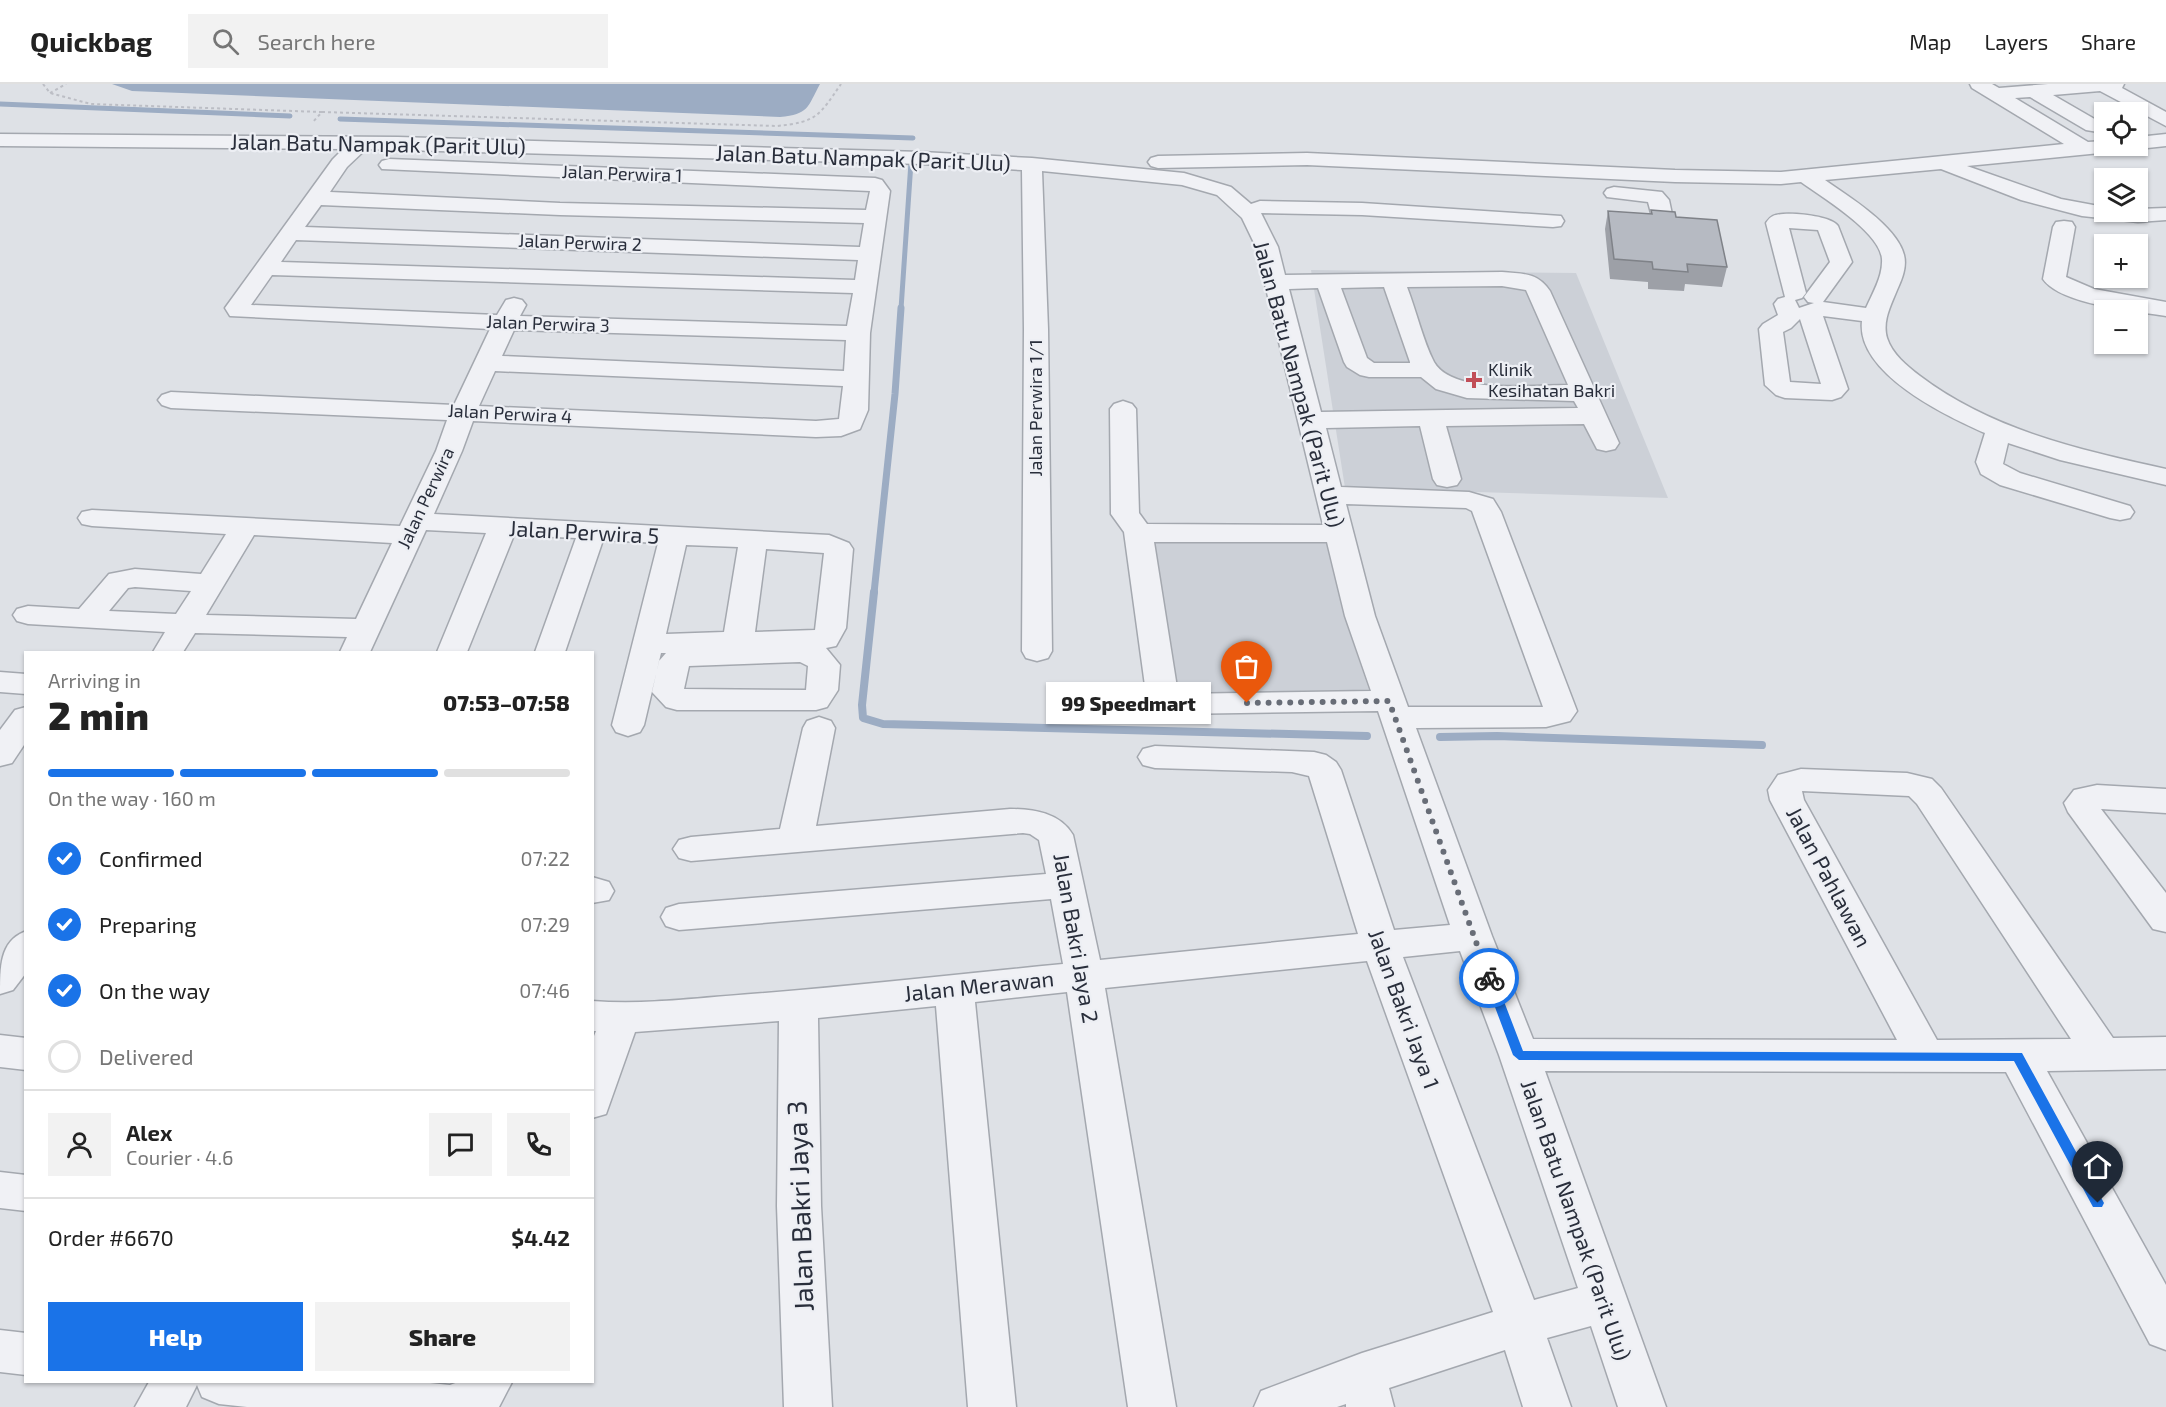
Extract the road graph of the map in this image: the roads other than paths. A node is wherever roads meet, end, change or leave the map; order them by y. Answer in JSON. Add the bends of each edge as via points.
{"nodes":[{"id":1,"x":2106,"y":84,"type":"edge"},
{"id":2,"x":2063,"y":86,"type":"edge"},
{"id":3,"x":2027,"y":87,"type":"edge"},
{"id":4,"x":1987,"y":89,"type":"edge"},
{"id":5,"x":2094,"y":104,"type":"edge"},
{"id":6,"x":2166,"y":121,"type":"edge"},
{"id":7,"x":2148,"y":123,"type":"edge"},
{"id":8,"x":2094,"y":126,"type":"edge"},
{"id":9,"x":3,"y":141,"type":"edge"},
{"id":10,"x":2166,"y":141,"type":"edge"},
{"id":11,"x":360,"y":142,"type":"junction"},
{"id":12,"x":2148,"y":142,"type":"edge"},
{"id":13,"x":2094,"y":147,"type":"edge"},
{"id":14,"x":589,"y":148,"type":"junction"},
{"id":15,"x":2084,"y":148,"type":"junction"},
{"id":16,"x":340,"y":163,"type":"junction"},
{"id":17,"x":1942,"y":163,"type":"junction"},
{"id":18,"x":1032,"y":164,"type":"junction"},
{"id":19,"x":1069,"y":167,"type":"junction"},
{"id":20,"x":577,"y":172,"type":"junction"},
{"id":21,"x":1581,"y":172,"type":"junction"},
{"id":22,"x":1806,"y":176,"type":"junction"},
{"id":23,"x":1200,"y":183,"type":"junction"},
{"id":24,"x":1252,"y":186,"type":"junction"},
{"id":25,"x":315,"y":198,"type":"junction"},
{"id":26,"x":2033,"y":198,"type":"junction"},
{"id":27,"x":560,"y":209,"type":"junction"},
{"id":28,"x":2094,"y":211,"type":"edge"},
{"id":29,"x":2148,"y":214,"type":"edge"},
{"id":30,"x":2166,"y":214,"type":"edge"},
{"id":31,"x":876,"y":217,"type":"junction"},
{"id":32,"x":1662,"y":219,"type":"edge"},
{"id":33,"x":2094,"y":220,"type":"edge"},
{"id":34,"x":1553,"y":221,"type":"dead end"},
{"id":35,"x":2064,"y":226,"type":"junction"},
{"id":36,"x":291,"y":233,"type":"junction"},
{"id":37,"x":544,"y":242,"type":"junction"},
{"id":38,"x":869,"y":254,"type":"junction"},
{"id":39,"x":266,"y":268,"type":"junction"},
{"id":40,"x":1830,"y":276,"type":"junction"},
{"id":41,"x":528,"y":277,"type":"junction"},
{"id":42,"x":1393,"y":279,"type":"junction"},
{"id":43,"x":1328,"y":281,"type":"junction"},
{"id":44,"x":1275,"y":282,"type":"junction"},
{"id":45,"x":866,"y":287,"type":"junction"},
{"id":46,"x":1805,"y":298,"type":"junction"},
{"id":47,"x":2166,"y":309,"type":"edge"},
{"id":48,"x":1866,"y":314,"type":"junction"},
{"id":49,"x":506,"y":323,"type":"junction"},
{"id":50,"x":858,"y":333,"type":"junction"},
{"id":51,"x":1772,"y":337,"type":"junction"},
{"id":52,"x":1820,"y":338,"type":"junction"},
{"id":53,"x":488,"y":363,"type":"junction"},
{"id":54,"x":1427,"y":370,"type":"junction"},
{"id":55,"x":856,"y":379,"type":"junction"},
{"id":56,"x":171,"y":400,"type":"dead end"},
{"id":57,"x":1588,"y":404,"type":"junction"},
{"id":58,"x":1123,"y":409,"type":"dead end"},
{"id":59,"x":463,"y":412,"type":"junction"},
{"id":60,"x":1431,"y":418,"type":"junction"},
{"id":61,"x":1311,"y":420,"type":"junction"},
{"id":62,"x":1999,"y":430,"type":"junction"},
{"id":63,"x":1606,"y":443,"type":"dead end"},
{"id":64,"x":2166,"y":477,"type":"edge"},
{"id":65,"x":1447,"y":479,"type":"dead end"},
{"id":66,"x":1329,"y":495,"type":"junction"},
{"id":67,"x":2120,"y":512,"type":"dead end"},
{"id":68,"x":92,"y":518,"type":"dead end"},
{"id":69,"x":245,"y":526,"type":"junction"},
{"id":70,"x":503,"y":527,"type":"junction"},
{"id":71,"x":412,"y":528,"type":"junction"},
{"id":72,"x":1138,"y":531,"type":"junction"},
{"id":73,"x":592,"y":532,"type":"junction"},
{"id":74,"x":1339,"y":534,"type":"junction"},
{"id":75,"x":674,"y":537,"type":"junction"},
{"id":76,"x":753,"y":542,"type":"junction"},
{"id":77,"x":210,"y":583,"type":"junction"},
{"id":78,"x":28,"y":615,"type":"dead end"},
{"id":79,"x":87,"y":618,"type":"junction"},
{"id":80,"x":185,"y":624,"type":"junction"},
{"id":81,"x":361,"y":640,"type":"edge"},
{"id":82,"x":647,"y":644,"type":"junction"},
{"id":83,"x":738,"y":647,"type":"junction"},
{"id":84,"x":169,"y":651,"type":"edge"},
{"id":85,"x":452,"y":651,"type":"edge"},
{"id":86,"x":550,"y":651,"type":"edge"},
{"id":87,"x":1037,"y":651,"type":"dead end"},
{"id":88,"x":0,"y":682,"type":"edge"},
{"id":89,"x":24,"y":684,"type":"edge"},
{"id":90,"x":1392,"y":709,"type":"junction"},
{"id":91,"x":24,"y":720,"type":"edge"},
{"id":92,"x":628,"y":725,"type":"dead end"},
{"id":93,"x":819,"y":728,"type":"dead end"},
{"id":94,"x":0,"y":755,"type":"edge"},
{"id":95,"x":1155,"y":757,"type":"dead end"},
{"id":96,"x":2166,"y":801,"type":"edge"},
{"id":97,"x":795,"y":841,"type":"junction"},
{"id":98,"x":691,"y":849,"type":"dead end"},
{"id":99,"x":1067,"y":885,"type":"junction"},
{"id":100,"x":2161,"y":905,"type":"edge"},
{"id":101,"x":679,"y":917,"type":"dead end"},
{"id":102,"x":1473,"y":936,"type":"junction"},
{"id":103,"x":16,"y":945,"type":"edge"},
{"id":104,"x":1380,"y":945,"type":"junction"},
{"id":105,"x":1084,"y":975,"type":"junction"},
{"id":106,"x":0,"y":980,"type":"edge"},
{"id":107,"x":954,"y":988,"type":"junction"},
{"id":108,"x":798,"y":1005,"type":"junction"},
{"id":109,"x":606,"y":1017,"type":"edge"},
{"id":110,"x":0,"y":1051,"type":"edge"},
{"id":111,"x":2166,"y":1053,"type":"edge"},
{"id":112,"x":24,"y":1054,"type":"edge"},
{"id":113,"x":1924,"y":1054,"type":"junction"},
{"id":114,"x":2102,"y":1054,"type":"junction"},
{"id":115,"x":1519,"y":1055,"type":"junction"},
{"id":116,"x":2018,"y":1056,"type":"junction"},
{"id":117,"x":594,"y":1089,"type":"edge"},
{"id":118,"x":0,"y":1190,"type":"edge"},
{"id":119,"x":24,"y":1193,"type":"edge"},
{"id":120,"x":1604,"y":1302,"type":"junction"},
{"id":121,"x":1520,"y":1324,"type":"junction"},
{"id":122,"x":2166,"y":1329,"type":"edge"},
{"id":123,"x":0,"y":1352,"type":"edge"},
{"id":124,"x":24,"y":1354,"type":"edge"},
{"id":125,"x":174,"y":1383,"type":"edge"},
{"id":126,"x":228,"y":1383,"type":"edge"},
{"id":127,"x":488,"y":1383,"type":"edge"},
{"id":128,"x":1366,"y":1391,"type":"edge"},
{"id":129,"x":159,"y":1407,"type":"edge"},
{"id":130,"x":450,"y":1407,"type":"edge"},
{"id":131,"x":808,"y":1407,"type":"edge"},
{"id":132,"x":992,"y":1407,"type":"edge"},
{"id":133,"x":1152,"y":1407,"type":"edge"},
{"id":134,"x":1278,"y":1407,"type":"edge"},
{"id":135,"x":1547,"y":1407,"type":"edge"},
{"id":136,"x":1642,"y":1407,"type":"edge"}],
"edges":[{"from":1,"to":2,"type":"street"},
{"from":1,"to":6,"type":"street"},
{"from":2,"to":3,"type":"street"},
{"from":2,"to":5,"type":"street"},
{"from":3,"to":4,"type":"street"},
{"from":3,"to":8,"type":"street"},
{"from":4,"to":15,"type":"street"},
{"from":6,"to":7,"type":"street"},
{"from":9,"to":11,"type":"street","name":"Jalan Batu Nampak (Parit Ulu)"},
{"from":10,"to":12,"type":"street"},
{"from":11,"to":14,"type":"street","name":"Jalan Batu Nampak (Parit Ulu)"},
{"from":11,"to":16,"type":"street"},
{"from":13,"to":15,"type":"street"},
{"from":14,"to":18,"type":"street","name":"Jalan Batu Nampak (Parit Ulu)"},
{"from":14,"to":20,"type":"street","name":"Jalan Perwira"},
{"from":15,"to":17,"type":"street"},
{"from":16,"to":20,"type":"street","name":"Jalan Perwira 1"},
{"from":16,"to":25,"type":"street"},
{"from":17,"to":22,"type":"street"},
{"from":17,"to":26,"type":"street"},
{"from":18,"to":19,"type":"street","name":"Jalan Batu Nampak (Parit Ulu)"},
{"from":18,"to":87,"type":"street","name":"Jalan Perwira 1/1"},
{"from":19,"to":23,"type":"street","name":"Jalan Batu Nampak (Parit Ulu)"},
{"from":19,"to":24,"type":"street"},
{"from":20,"to":27,"type":"street","name":"Jalan Perwira"},
{"from":20,"to":31,"type":"street","name":"Jalan Perwira 1","via":[[868,182],[880,191]]},
{"from":21,"to":22,"type":"street","via":[[1729,178]]},
{"from":21,"to":24,"type":"street","via":[[1307,159]]},
{"from":21,"to":32,"type":"street","via":[[1585,188],[1592,192],[1655,196]]},
{"from":22,"to":48,"type":"street","via":[[1872,227],[1891,250],[1894,260],[1890,278]]},
{"from":23,"to":24,"type":"street"},
{"from":23,"to":24,"type":"street","name":"Jalan Batu Nampak (Parit Ulu)","via":[[1229,194],[1251,215]]},
{"from":24,"to":34,"type":"street","via":[[1419,212]]},
{"from":24,"to":44,"type":"street","name":"Jalan Batu Nampak (Parit Ulu)"},
{"from":25,"to":27,"type":"street"},
{"from":25,"to":36,"type":"street"},
{"from":26,"to":28,"type":"street"},
{"from":26,"to":35,"type":"street"},
{"from":27,"to":31,"type":"street"},
{"from":27,"to":37,"type":"street","name":"Jalan Perwira"},
{"from":29,"to":30,"type":"street"},
{"from":31,"to":38,"type":"street"},
{"from":33,"to":35,"type":"street"},
{"from":35,"to":47,"type":"street","via":[[2054,279],[2057,284]]},
{"from":36,"to":37,"type":"street","name":"Jalan Perwira 2"},
{"from":36,"to":39,"type":"street"},
{"from":37,"to":38,"type":"street","name":"Jalan Perwira 2"},
{"from":37,"to":41,"type":"street","name":"Jalan Perwira"},
{"from":38,"to":45,"type":"street"},
{"from":39,"to":41,"type":"street"},
{"from":39,"to":49,"type":"street","name":"Jalan Perwira 3","via":[[238,311]]},
{"from":40,"to":46,"type":"street"},
{"from":40,"to":46,"type":"street"},
{"from":40,"to":46,"type":"street","via":[[1840,265],[1840,259],[1827,226],[1783,220],[1777,223]]},
{"from":41,"to":45,"type":"street"},
{"from":41,"to":49,"type":"street","name":"Jalan Perwira"},
{"from":42,"to":43,"type":"street"},
{"from":42,"to":54,"type":"street"},
{"from":42,"to":57,"type":"street","via":[[1502,279],[1533,285]]},
{"from":43,"to":44,"type":"street"},
{"from":43,"to":54,"type":"street","via":[[1356,362],[1369,370]]},
{"from":44,"to":61,"type":"street","name":"Jalan Batu Nampak (Parit Ulu)"},
{"from":45,"to":50,"type":"street"},
{"from":46,"to":48,"type":"street","via":[[1839,313]]},
{"from":46,"to":51,"type":"street","via":[[1783,323],[1771,329]]},
{"from":46,"to":52,"type":"street"},
{"from":48,"to":62,"type":"street","via":[[1877,342],[1903,374],[1940,402]]},
{"from":49,"to":50,"type":"street","name":"Jalan Perwira 3"},
{"from":49,"to":53,"type":"street","name":"Jalan Perwira"},
{"from":50,"to":55,"type":"street"},
{"from":51,"to":52,"type":"street"},
{"from":51,"to":52,"type":"street","via":[[1781,388],[1832,392],[1835,389]]},
{"from":53,"to":55,"type":"street"},
{"from":53,"to":59,"type":"street","name":"Jalan Perwira"},
{"from":54,"to":57,"type":"street","via":[[1440,381],[1462,390]]},
{"from":55,"to":59,"type":"street","name":"Jalan Perwira 4","via":[[854,419],[848,426],[816,429]]},
{"from":56,"to":59,"type":"street","name":"Jalan Perwira 4"},
{"from":57,"to":60,"type":"street"},
{"from":57,"to":63,"type":"street"},
{"from":58,"to":72,"type":"street","via":[[1125,514]]},
{"from":59,"to":71,"type":"street","name":"Jalan Perwira"},
{"from":60,"to":61,"type":"street"},
{"from":60,"to":65,"type":"street"},
{"from":61,"to":66,"type":"street","name":"Jalan Batu Nampak (Parit Ulu)"},
{"from":62,"to":64,"type":"street","via":[[2063,453]]},
{"from":62,"to":67,"type":"street","via":[[1989,462],[1991,468],[2010,478]]},
{"from":66,"to":74,"type":"street","name":"Jalan Batu Nampak (Parit Ulu)"},
{"from":66,"to":90,"type":"street","via":[[1469,500],[1483,506],[1561,711],[1546,717]]},
{"from":68,"to":69,"type":"street","name":"Jalan Perwira 5"},
{"from":69,"to":71,"type":"street","name":"Jalan Perwira 5"},
{"from":69,"to":77,"type":"street"},
{"from":70,"to":71,"type":"street","name":"Jalan Perwira 5"},
{"from":70,"to":73,"type":"street","name":"Jalan Perwira 5"},
{"from":70,"to":85,"type":"street"},
{"from":71,"to":81,"type":"street","name":"Jalan Perwira"},
{"from":72,"to":74,"type":"street"},
{"from":72,"to":90,"type":"street","via":[[1162,693],[1167,702]]},
{"from":73,"to":75,"type":"street","name":"Jalan Perwira 5"},
{"from":73,"to":86,"type":"street"},
{"from":74,"to":90,"type":"street","name":"Jalan Batu Nampak (Parit Ulu)","via":[[1360,616]]},
{"from":75,"to":76,"type":"street","name":"Jalan Perwira 5"},
{"from":75,"to":82,"type":"street"},
{"from":76,"to":83,"type":"street"},
{"from":76,"to":83,"type":"street","name":"Jalan Perwira 5","via":[[839,549],[831,628],[821,640]]},
{"from":77,"to":79,"type":"street","via":[[118,580]]},
{"from":77,"to":80,"type":"street"},
{"from":78,"to":79,"type":"street"},
{"from":79,"to":80,"type":"street"},
{"from":80,"to":81,"type":"street"},
{"from":80,"to":84,"type":"street"},
{"from":82,"to":83,"type":"street"},
{"from":82,"to":92,"type":"street"},
{"from":88,"to":89,"type":"street"},
{"from":90,"to":102,"type":"street","name":"Jalan Batu Nampak (Parit Ulu)"},
{"from":91,"to":94,"type":"street"},
{"from":93,"to":97,"type":"street"},
{"from":95,"to":104,"type":"street","name":"Jalan Bakri Jaya 1","via":[[1292,761],[1314,763],[1324,770]]},
{"from":96,"to":100,"type":"street","via":[[2097,797],[2081,803]]},
{"from":97,"to":98,"type":"street","name":"Jalan Bakri Jaya 2"},
{"from":97,"to":99,"type":"street","name":"Jalan Bakri Jaya 2","via":[[1032,821],[1047,826],[1056,835]]},
{"from":99,"to":101,"type":"street"},
{"from":99,"to":105,"type":"street","name":"Jalan Bakri Jaya 2"},
{"from":102,"to":104,"type":"street","name":"Jalan Merawan"},
{"from":102,"to":115,"type":"street","name":"Jalan Batu Nampak (Parit Ulu)"},
{"from":103,"to":106,"type":"street"},
{"from":104,"to":105,"type":"street","name":"Jalan Merawan"},
{"from":104,"to":121,"type":"street","name":"Jalan Bakri Jaya 1"},
{"from":105,"to":107,"type":"street","name":"Jalan Merawan"},
{"from":105,"to":133,"type":"street","name":"Jalan Bakri Jaya 2"},
{"from":107,"to":108,"type":"street","name":"Jalan Merawan"},
{"from":107,"to":132,"type":"street"},
{"from":108,"to":109,"type":"street","name":"Jalan Merawan"},
{"from":108,"to":131,"type":"street","name":"Jalan Bakri Jaya 3","via":[[799,1206]]},
{"from":109,"to":117,"type":"street"},
{"from":110,"to":112,"type":"street"},
{"from":111,"to":114,"type":"street"},
{"from":113,"to":114,"type":"street","name":"Jalan Pahlawan","via":[[1787,800],[1785,790],[1790,783],[1801,780],[1920,787]]},
{"from":113,"to":115,"type":"street"},
{"from":113,"to":116,"type":"street"},
{"from":114,"to":116,"type":"street"},
{"from":115,"to":120,"type":"street","name":"Jalan Batu Nampak (Parit Ulu)"},
{"from":116,"to":122,"type":"street"},
{"from":118,"to":119,"type":"street"},
{"from":120,"to":121,"type":"street"},
{"from":120,"to":136,"type":"street","name":"Jalan Batu Nampak (Parit Ulu)"},
{"from":121,"to":128,"type":"street"},
{"from":121,"to":135,"type":"street","name":"Jalan Bakri Jaya 1"},
{"from":123,"to":124,"type":"street"},
{"from":125,"to":129,"type":"street"},
{"from":126,"to":130,"type":"street"},
{"from":127,"to":130,"type":"street","via":[[476,1396]]},
{"from":128,"to":134,"type":"street"}]}
